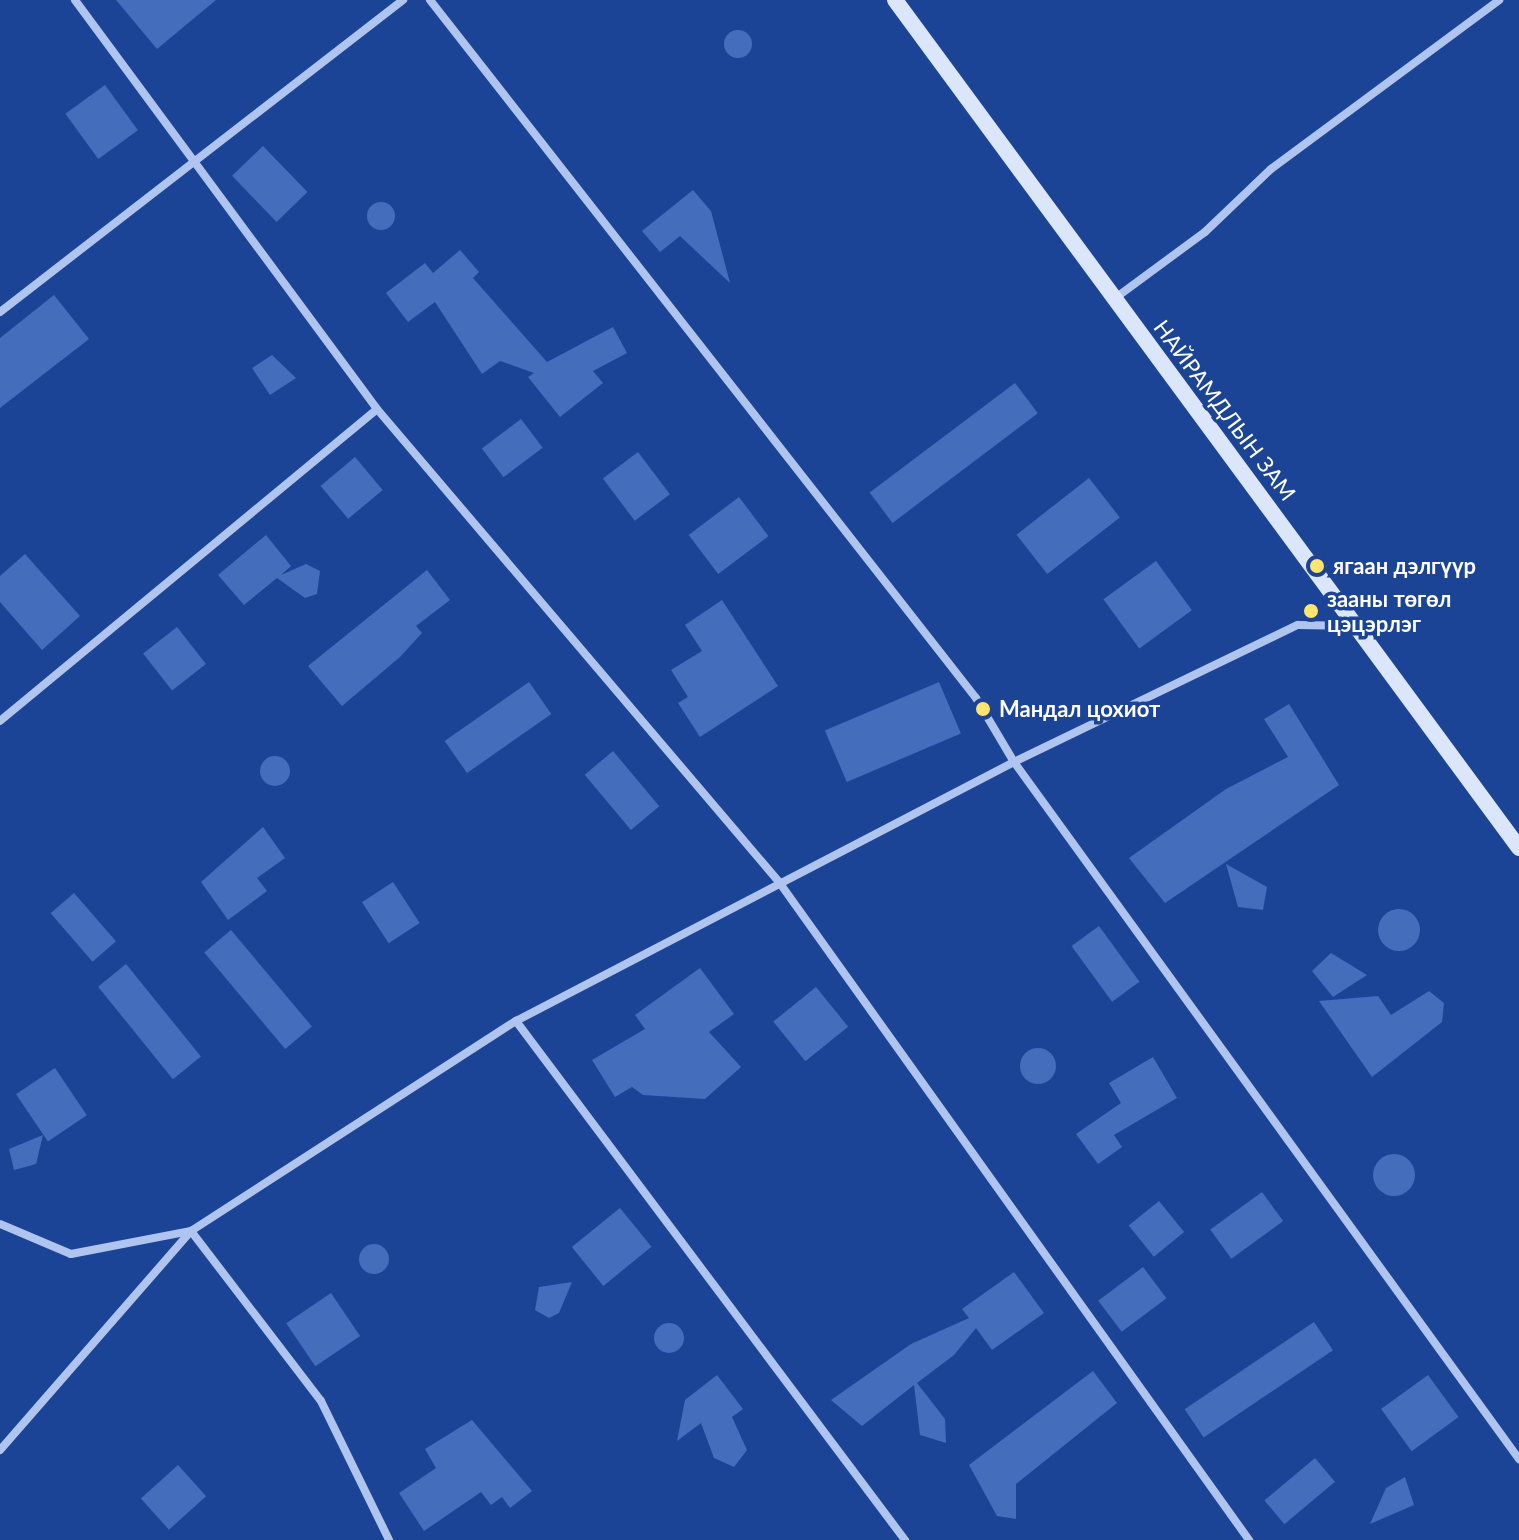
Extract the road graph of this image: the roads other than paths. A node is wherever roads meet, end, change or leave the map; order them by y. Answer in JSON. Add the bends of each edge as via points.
{"nodes":[{"id":1,"x":75,"y":0,"type":"edge"},
{"id":2,"x":403,"y":0,"type":"edge"},
{"id":3,"x":430,"y":0,"type":"edge"},
{"id":4,"x":895,"y":0,"type":"edge"},
{"id":5,"x":1499,"y":0,"type":"edge"},
{"id":6,"x":196,"y":164,"type":"junction"},
{"id":7,"x":1114,"y":300,"type":"junction"},
{"id":8,"x":0,"y":312,"type":"edge"},
{"id":9,"x":377,"y":409,"type":"junction"},
{"id":10,"x":1361,"y":626,"type":"junction"},
{"id":11,"x":0,"y":721,"type":"edge"},
{"id":12,"x":1014,"y":762,"type":"junction"},
{"id":13,"x":1519,"y":848,"type":"edge"},
{"id":14,"x":779,"y":882,"type":"junction"},
{"id":15,"x":516,"y":1021,"type":"junction"},
{"id":16,"x":0,"y":1224,"type":"edge"},
{"id":17,"x":191,"y":1231,"type":"junction"},
{"id":18,"x":0,"y":1450,"type":"edge"},
{"id":19,"x":1519,"y":1459,"type":"edge"},
{"id":20,"x":389,"y":1540,"type":"edge"},
{"id":21,"x":905,"y":1540,"type":"edge"},
{"id":22,"x":1249,"y":1540,"type":"edge"}],
"edges":[{"from":1,"to":6,"type":"street"},
{"from":2,"to":6,"type":"street"},
{"from":3,"to":12,"type":"street","via":[[976,698]]},
{"from":4,"to":7,"type":"main road","name":"НАЙРАМДЛЫН ЗАМ"},
{"from":5,"to":7,"type":"street","via":[[1271,169],[1205,232]]},
{"from":6,"to":8,"type":"street"},
{"from":6,"to":9,"type":"street"},
{"from":7,"to":10,"type":"main road","name":"НАЙРАМДЛЫН ЗАМ"},
{"from":9,"to":11,"type":"street"},
{"from":9,"to":14,"type":"street"},
{"from":10,"to":12,"type":"street","via":[[1298,625]]},
{"from":10,"to":13,"type":"main road","name":"НАЙРАМДЛЫН ЗАМ"},
{"from":12,"to":14,"type":"street"},
{"from":12,"to":19,"type":"street"},
{"from":14,"to":15,"type":"street"},
{"from":14,"to":22,"type":"street"},
{"from":15,"to":17,"type":"street"},
{"from":15,"to":21,"type":"street"},
{"from":16,"to":17,"type":"street","via":[[71,1254]]},
{"from":17,"to":18,"type":"street"},
{"from":17,"to":20,"type":"street","via":[[321,1401]]}]}
